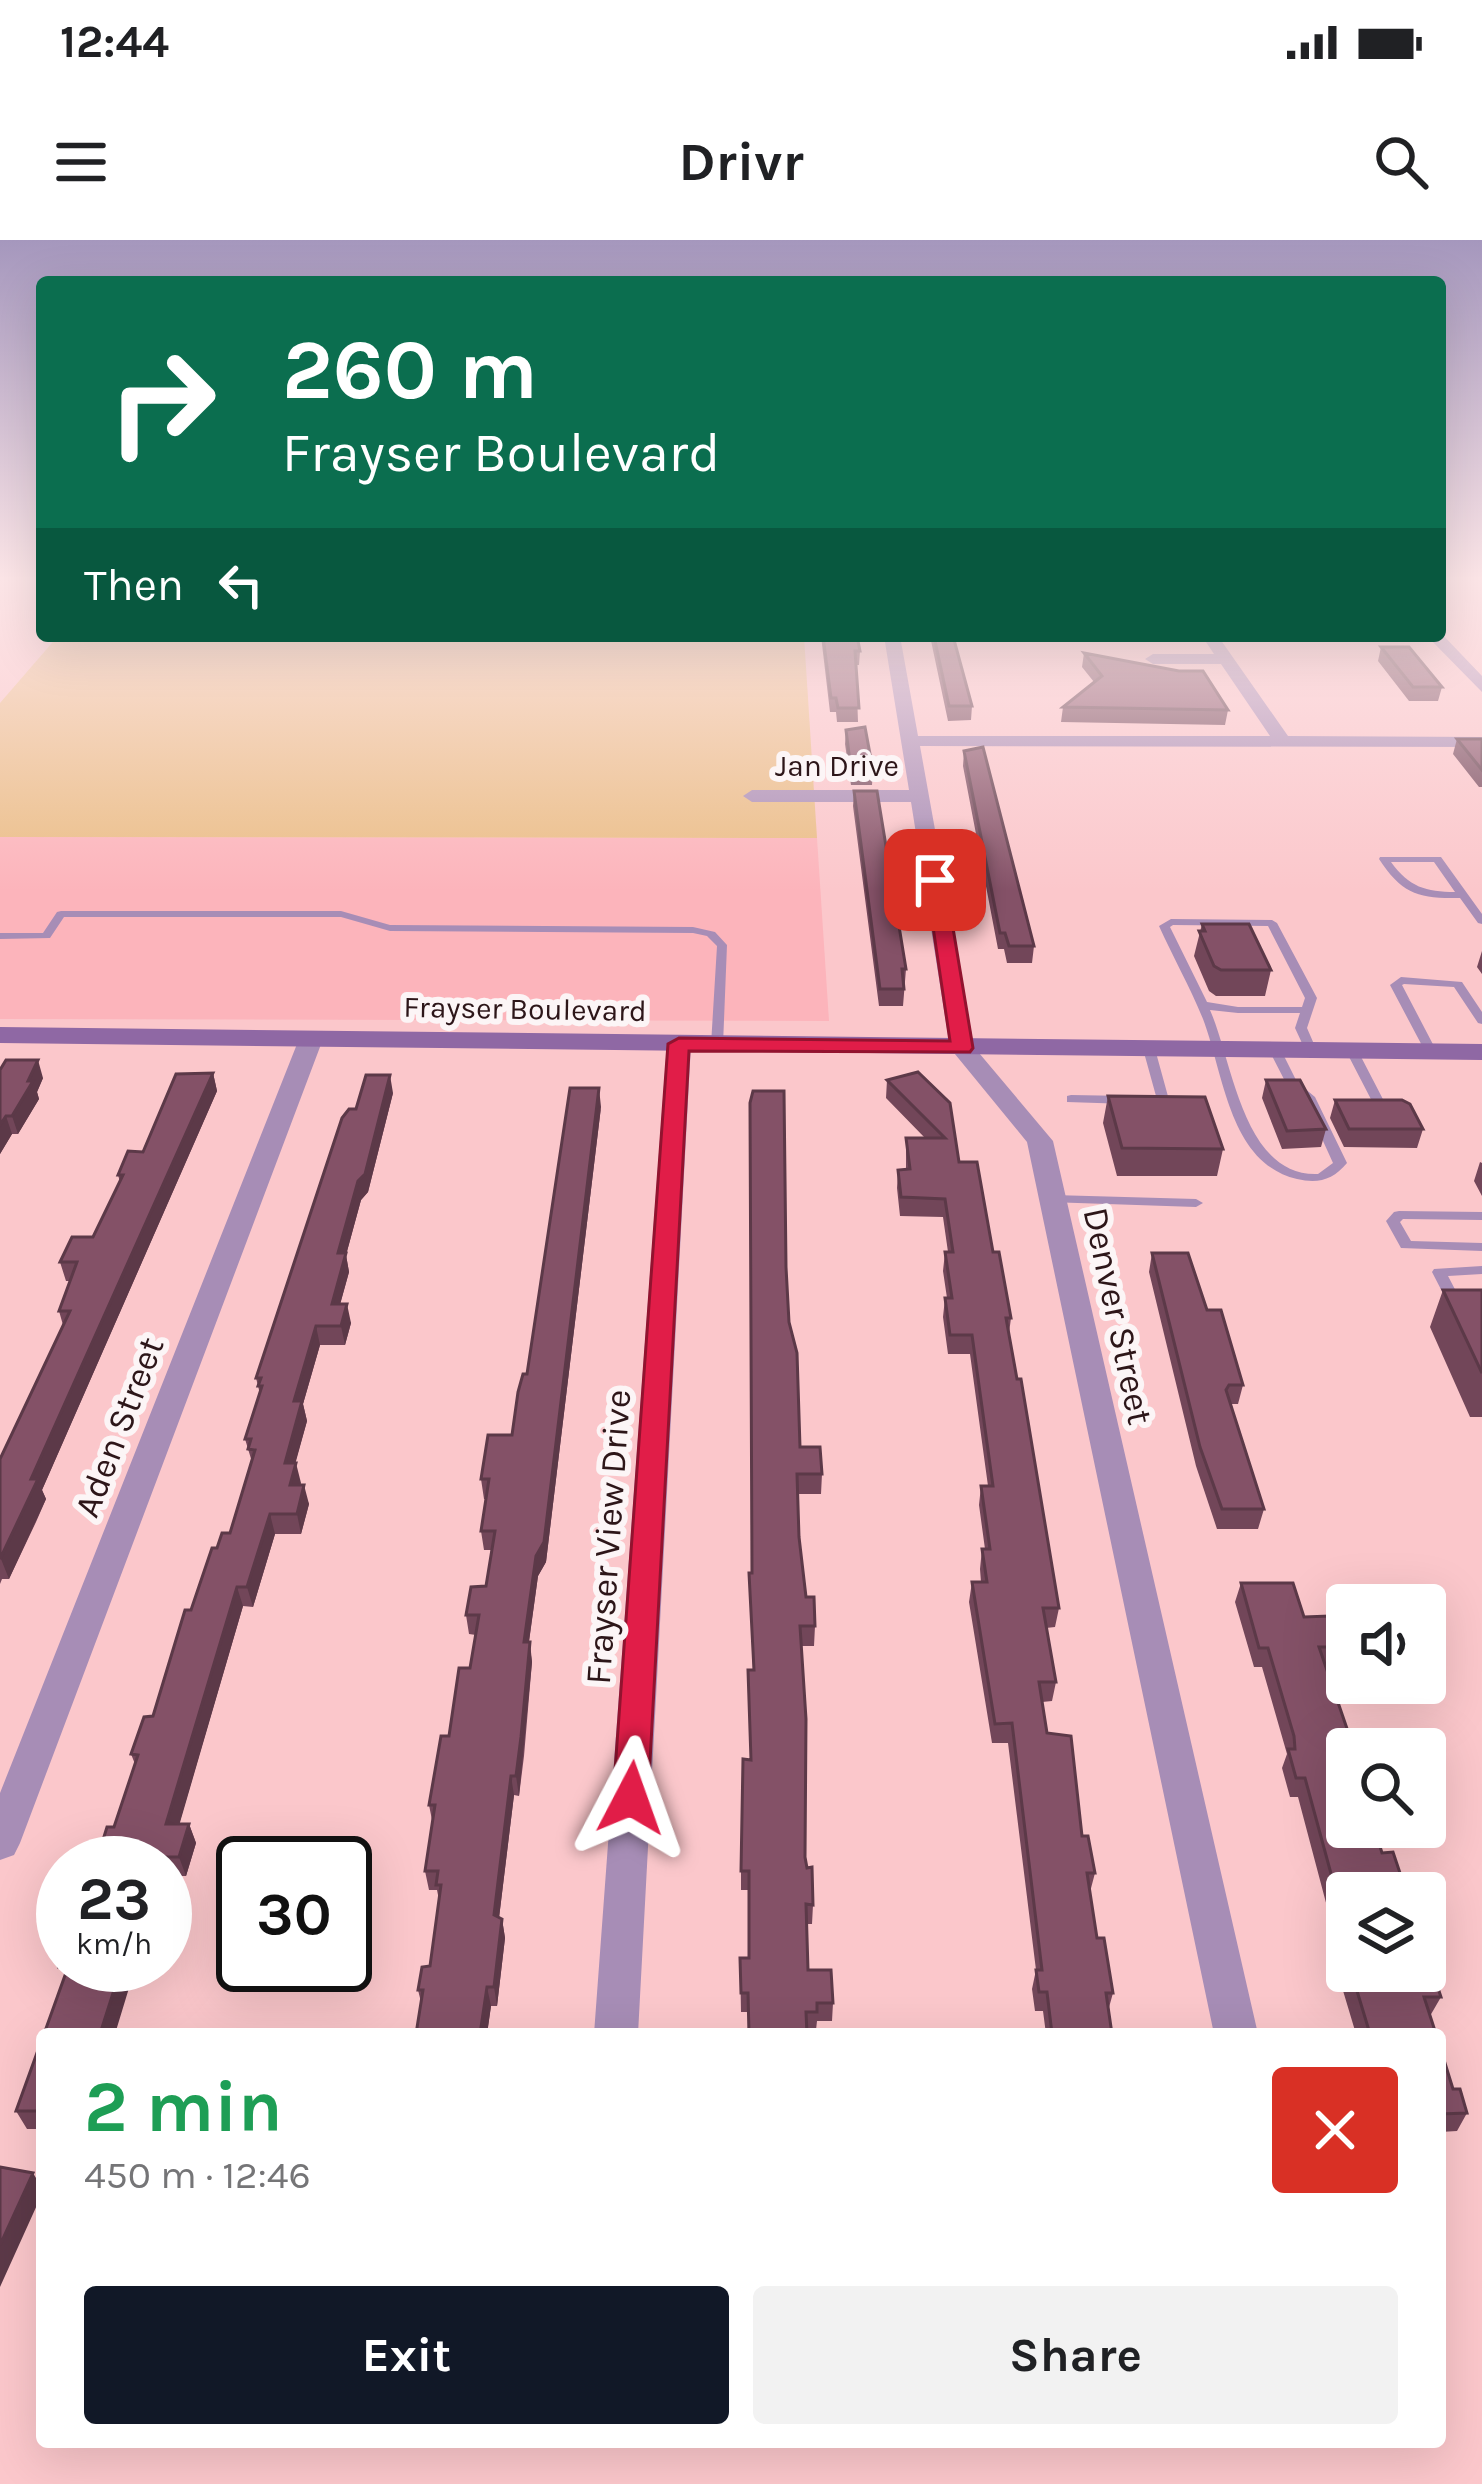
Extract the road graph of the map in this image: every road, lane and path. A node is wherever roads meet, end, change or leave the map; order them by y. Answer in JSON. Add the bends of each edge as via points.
{"nodes":[{"id":1,"x":901,"y":682,"type":"edge"},
{"id":2,"x":1239,"y":682,"type":"edge"},
{"id":3,"x":912,"y":741,"type":"junction"},
{"id":4,"x":1282,"y":741,"type":"junction"},
{"id":5,"x":1482,"y":742,"type":"edge"},
{"id":6,"x":752,"y":796,"type":"dead end"},
{"id":7,"x":922,"y":796,"type":"junction"},
{"id":8,"x":1471,"y":900,"type":"edge"},
{"id":9,"x":1482,"y":921,"type":"edge"},
{"id":10,"x":0,"y":936,"type":"edge"},
{"id":11,"x":1202,"y":1005,"type":"junction"},
{"id":12,"x":1307,"y":1010,"type":"junction"},
{"id":13,"x":1482,"y":1021,"type":"edge"},
{"id":14,"x":0,"y":1035,"type":"edge"},
{"id":15,"x":311,"y":1040,"type":"junction"},
{"id":16,"x":679,"y":1044,"type":"junction"},
{"id":17,"x":717,"y":1045,"type":"junction"},
{"id":18,"x":962,"y":1048,"type":"junction"},
{"id":19,"x":1149,"y":1049,"type":"junction"},
{"id":20,"x":1217,"y":1050,"type":"junction"},
{"id":21,"x":1275,"y":1050,"type":"junction"},
{"id":22,"x":1311,"y":1051,"type":"junction"},
{"id":23,"x":1352,"y":1051,"type":"junction"},
{"id":24,"x":1431,"y":1052,"type":"junction"},
{"id":25,"x":1479,"y":1057,"type":"edge"},
{"id":26,"x":1071,"y":1099,"type":"dead end"},
{"id":27,"x":1381,"y":1107,"type":"edge"},
{"id":28,"x":1053,"y":1199,"type":"junction"},
{"id":29,"x":1196,"y":1203,"type":"dead end"},
{"id":30,"x":1482,"y":1216,"type":"edge"},
{"id":31,"x":1482,"y":1246,"type":"edge"},
{"id":32,"x":1482,"y":1270,"type":"edge"},
{"id":33,"x":1482,"y":1307,"type":"edge"},
{"id":34,"x":0,"y":1844,"type":"edge"},
{"id":35,"x":616,"y":2028,"type":"edge"},
{"id":36,"x":1235,"y":2028,"type":"edge"}],
"edges":[{"from":1,"to":3,"type":"street"},
{"from":2,"to":4,"type":"street"},
{"from":3,"to":4,"type":"street","name":"Jan Drive"},
{"from":3,"to":7,"type":"street"},
{"from":4,"to":5,"type":"street","name":"Jan Drive"},
{"from":6,"to":7,"type":"street","name":"Jan Drive"},
{"from":7,"to":18,"type":"street"},
{"from":8,"to":8,"type":"lane","via":[[1437,859],[1384,859],[1400,885]]},
{"from":8,"to":9,"type":"lane"},
{"from":10,"to":17,"type":"lane","via":[[46,936],[61,914],[341,914],[391,928],[693,930],[722,946]]},
{"from":11,"to":12,"type":"lane"},
{"from":11,"to":12,"type":"lane","via":[[1164,926],[1171,922],[1272,922],[1311,998]]},
{"from":11,"to":20,"type":"lane"},
{"from":12,"to":22,"type":"lane","via":[[1300,1028]]},
{"from":13,"to":24,"type":"lane","via":[[1458,984],[1401,980],[1396,985]]},
{"from":14,"to":15,"type":"main road","name":"Frayser Boulevard"},
{"from":15,"to":16,"type":"main road","name":"Frayser Boulevard"},
{"from":15,"to":34,"type":"street","name":"Aden Street"},
{"from":16,"to":17,"type":"main road","name":"Frayser Boulevard"},
{"from":16,"to":35,"type":"street","name":"Frayser View Drive"},
{"from":17,"to":18,"type":"main road","name":"Frayser Boulevard"},
{"from":18,"to":19,"type":"main road","name":"Frayser Boulevard"},
{"from":18,"to":28,"type":"street","name":"Denver Street","via":[[1040,1141]]},
{"from":19,"to":20,"type":"main road","name":"Frayser Boulevard"},
{"from":19,"to":26,"type":"lane","via":[[1163,1100]]},
{"from":20,"to":21,"type":"main road","name":"Frayser Boulevard"},
{"from":20,"to":21,"type":"lane","via":[[1253,1143],[1272,1165],[1295,1177],[1334,1172],[1340,1162],[1309,1096],[1292,1084]]},
{"from":21,"to":22,"type":"main road","name":"Frayser Boulevard"},
{"from":22,"to":23,"type":"main road","name":"Frayser Boulevard"},
{"from":23,"to":24,"type":"main road","name":"Frayser Boulevard"},
{"from":23,"to":27,"type":"lane"},
{"from":24,"to":25,"type":"main road","name":"Frayser Boulevard"},
{"from":28,"to":29,"type":"lane"},
{"from":28,"to":36,"type":"street","name":"Denver Street"},
{"from":30,"to":31,"type":"lane","via":[[1393,1221],[1406,1245]]},
{"from":32,"to":33,"type":"lane","via":[[1439,1272],[1453,1300]]}]}
